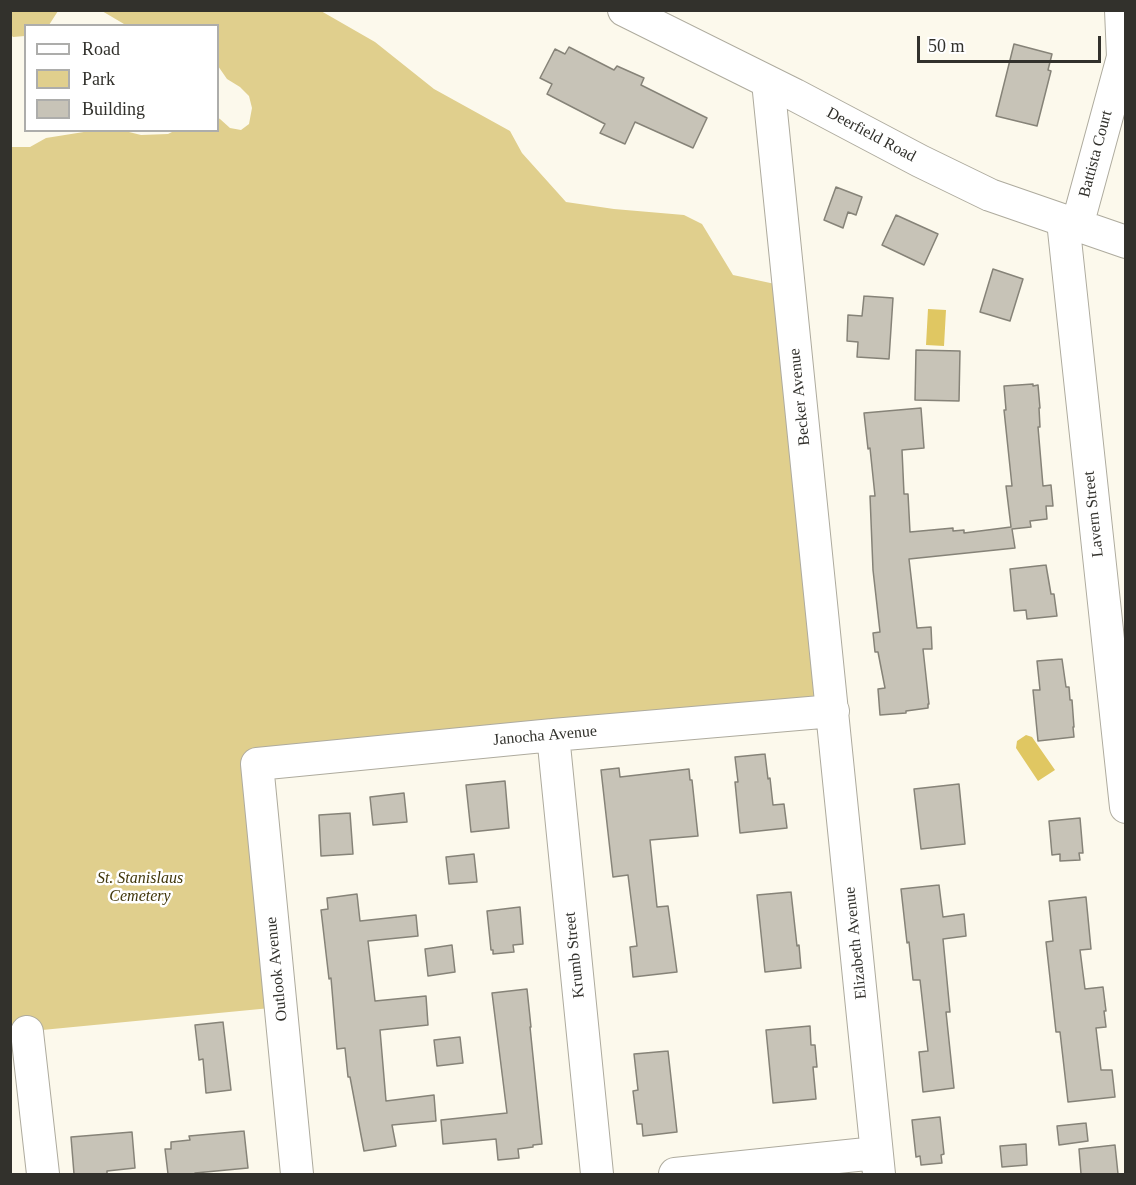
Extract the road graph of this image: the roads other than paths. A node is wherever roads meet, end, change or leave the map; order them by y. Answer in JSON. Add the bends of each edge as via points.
{"nodes":[{"id":1,"x":624,"y":10,"type":"edge"},
{"id":2,"x":1121,"y":10,"type":"edge"},
{"id":3,"x":768,"y":82,"type":"junction"},
{"id":4,"x":1070,"y":224,"type":"junction"},
{"id":5,"x":1125,"y":242,"type":"edge"},
{"id":6,"x":833,"y":711,"type":"junction"},
{"id":7,"x":553,"y":735,"type":"junction"},
{"id":8,"x":257,"y":764,"type":"joint"},
{"id":9,"x":1125,"y":807,"type":"edge"},
{"id":10,"x":27,"y":1032,"type":"dead end"},
{"id":11,"x":878,"y":1164,"type":"edge"},
{"id":12,"x":43,"y":1174,"type":"edge"},
{"id":13,"x":297,"y":1174,"type":"edge"},
{"id":14,"x":597,"y":1174,"type":"edge"},
{"id":15,"x":675,"y":1174,"type":"edge"}],
"edges":[{"from":1,"to":3,"type":"street","name":"Deerfield Road"},
{"from":2,"to":4,"type":"street","name":"Battista Court","via":[[1123,57]]},
{"from":3,"to":4,"type":"street","name":"Deerfield Road","via":[[990,195]]},
{"from":3,"to":6,"type":"street","name":"Becker Avenue"},
{"from":4,"to":5,"type":"street","name":"Deerfield Road"},
{"from":4,"to":9,"type":"street","name":"Lavern Street"},
{"from":6,"to":7,"type":"street","name":"Janocha Avenue"},
{"from":6,"to":11,"type":"street","name":"Elizabeth Avenue"},
{"from":7,"to":8,"type":"street","name":"Janocha Avenue"},
{"from":7,"to":14,"type":"street","name":"Krumb Street"},
{"from":8,"to":13,"type":"street","name":"Outlook Avenue"},
{"from":10,"to":12,"type":"street"},
{"from":11,"to":15,"type":"street"}]}
